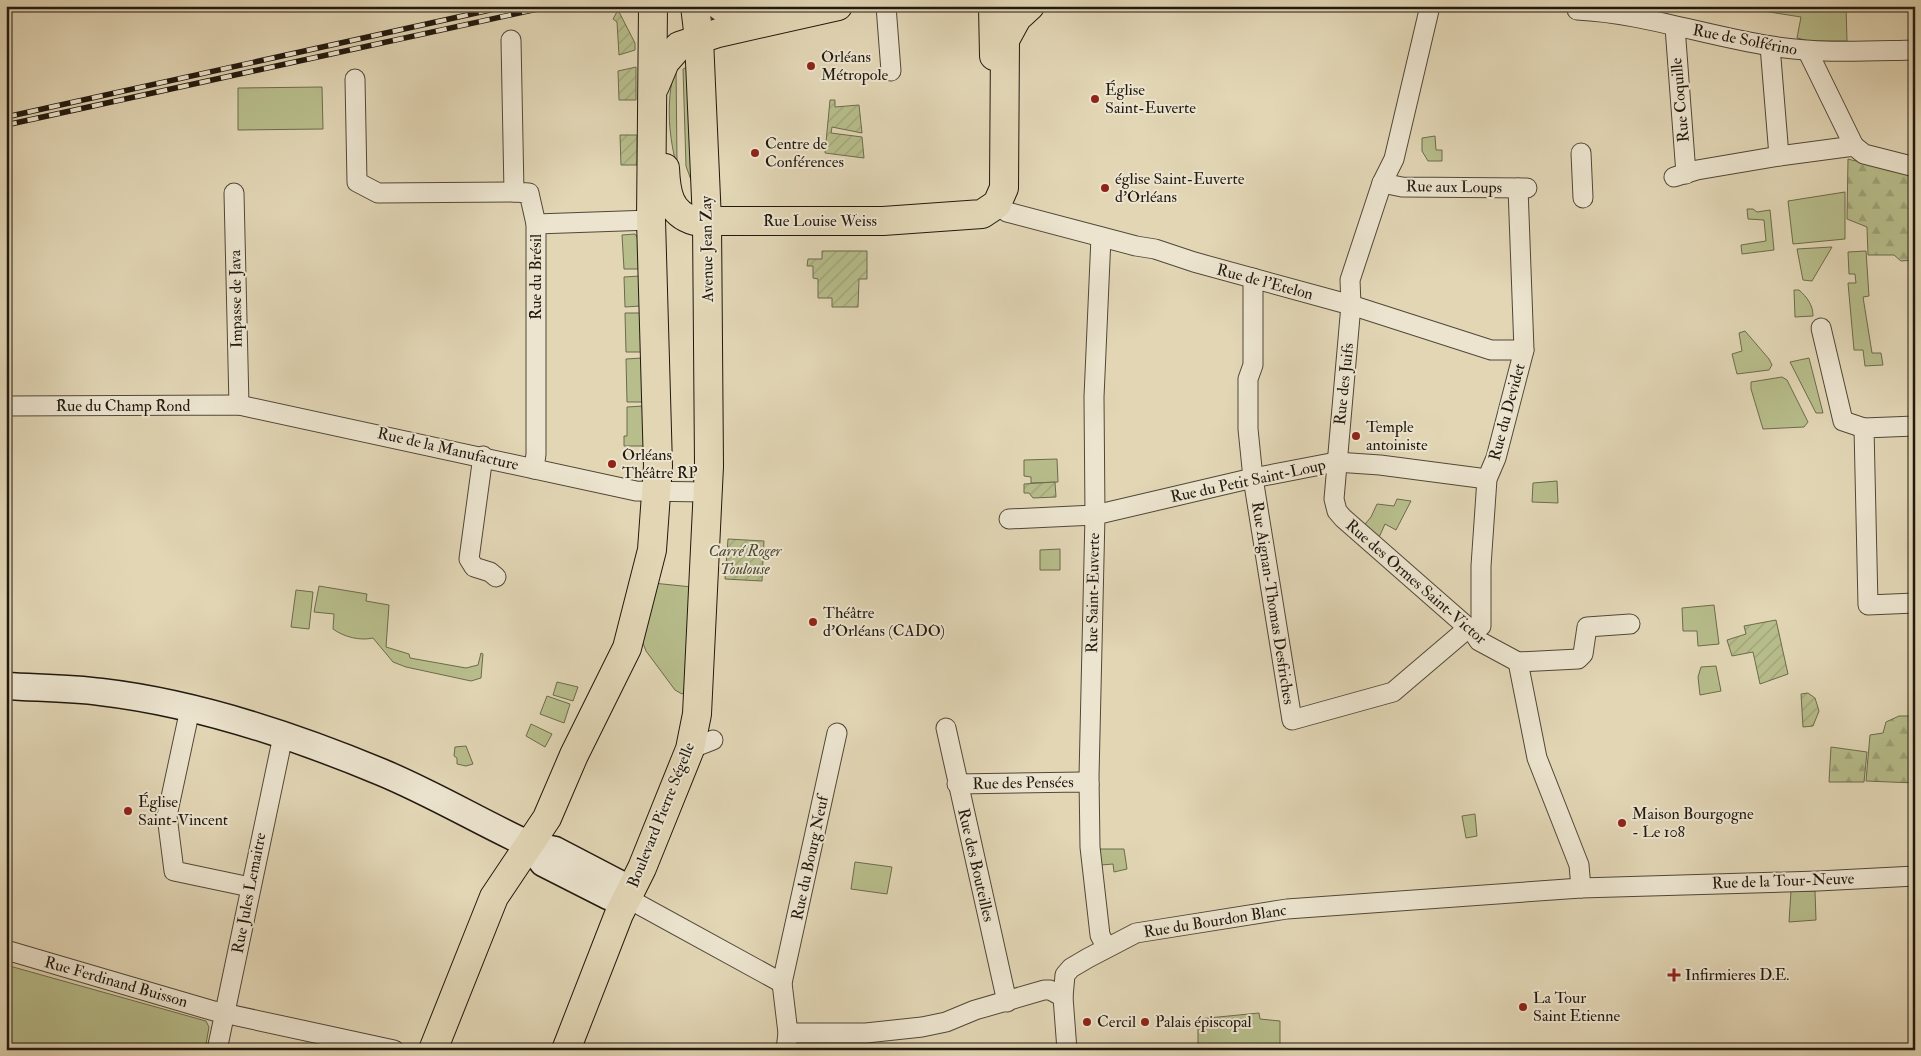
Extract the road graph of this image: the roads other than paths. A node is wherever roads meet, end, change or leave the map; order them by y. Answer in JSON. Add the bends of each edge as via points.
{"nodes":[{"id":1,"x":653,"y":6,"type":"edge"},
{"id":2,"x":661,"y":6,"type":"edge"},
{"id":3,"x":695,"y":6,"type":"edge"},
{"id":4,"x":720,"y":6,"type":"edge"},
{"id":5,"x":838,"y":6,"type":"edge"},
{"id":6,"x":886,"y":6,"type":"edge"},
{"id":7,"x":993,"y":6,"type":"edge"},
{"id":8,"x":1030,"y":6,"type":"edge"},
{"id":9,"x":1430,"y":6,"type":"edge"},
{"id":10,"x":1577,"y":10,"type":"dead end"},
{"id":11,"x":790,"y":17,"type":"junction"},
{"id":12,"x":1675,"y":27,"type":"junction"},
{"id":13,"x":699,"y":38,"type":"junction"},
{"id":14,"x":511,"y":40,"type":"dead end"},
{"id":15,"x":1770,"y":46,"type":"junction"},
{"id":16,"x":1915,"y":50,"type":"edge"},
{"id":17,"x":1808,"y":52,"type":"junction"},
{"id":18,"x":663,"y":66,"type":"junction"},
{"id":19,"x":891,"y":71,"type":"dead end"},
{"id":20,"x":355,"y":78,"type":"dead end"},
{"id":21,"x":652,"y":94,"type":"junction"},
{"id":22,"x":1005,"y":106,"type":"junction"},
{"id":23,"x":1854,"y":146,"type":"junction"},
{"id":24,"x":1581,"y":153,"type":"dead end"},
{"id":25,"x":1779,"y":156,"type":"junction"},
{"id":26,"x":1915,"y":167,"type":"edge"},
{"id":27,"x":659,"y":179,"type":"junction"},
{"id":28,"x":1382,"y":183,"type":"junction"},
{"id":29,"x":1522,"y":188,"type":"joint"},
{"id":30,"x":514,"y":192,"type":"junction"},
{"id":31,"x":234,"y":193,"type":"dead end"},
{"id":32,"x":1583,"y":198,"type":"dead end"},
{"id":33,"x":1002,"y":208,"type":"junction"},
{"id":34,"x":651,"y":220,"type":"junction"},
{"id":35,"x":707,"y":222,"type":"junction"},
{"id":36,"x":536,"y":224,"type":"junction"},
{"id":37,"x":1101,"y":237,"type":"junction"},
{"id":38,"x":1253,"y":278,"type":"junction"},
{"id":39,"x":1351,"y":305,"type":"junction"},
{"id":40,"x":1821,"y":328,"type":"dead end"},
{"id":41,"x":1524,"y":350,"type":"junction"},
{"id":42,"x":239,"y":405,"type":"junction"},
{"id":43,"x":6,"y":406,"type":"edge"},
{"id":44,"x":1915,"y":426,"type":"edge"},
{"id":45,"x":1864,"y":428,"type":"junction"},
{"id":46,"x":483,"y":456,"type":"junction"},
{"id":47,"x":1336,"y":462,"type":"junction"},
{"id":48,"x":534,"y":468,"type":"junction"},
{"id":49,"x":1253,"y":478,"type":"junction"},
{"id":50,"x":1487,"y":479,"type":"junction"},
{"id":51,"x":708,"y":492,"type":"junction"},
{"id":52,"x":651,"y":498,"type":"junction"},
{"id":53,"x":1095,"y":515,"type":"junction"},
{"id":54,"x":1009,"y":519,"type":"dead end"},
{"id":55,"x":496,"y":577,"type":"dead end"},
{"id":56,"x":1915,"y":603,"type":"edge"},
{"id":57,"x":1630,"y":624,"type":"dead end"},
{"id":58,"x":1470,"y":631,"type":"junction"},
{"id":59,"x":1518,"y":662,"type":"junction"},
{"id":60,"x":6,"y":686,"type":"edge"},
{"id":61,"x":190,"y":709,"type":"junction"},
{"id":62,"x":946,"y":728,"type":"dead end"},
{"id":63,"x":837,"y":733,"type":"dead end"},
{"id":64,"x":283,"y":736,"type":"junction"},
{"id":65,"x":957,"y":784,"type":"junction"},
{"id":66,"x":1089,"y":784,"type":"junction"},
{"id":67,"x":530,"y":845,"type":"junction"},
{"id":68,"x":1915,"y":876,"type":"edge"},
{"id":69,"x":1651,"y":884,"type":"joint"},
{"id":70,"x":250,"y":887,"type":"junction"},
{"id":71,"x":1581,"y":888,"type":"junction"},
{"id":72,"x":627,"y":898,"type":"junction"},
{"id":73,"x":1106,"y":947,"type":"junction"},
{"id":74,"x":6,"y":950,"type":"edge"},
{"id":75,"x":782,"y":983,"type":"junction"},
{"id":76,"x":1063,"y":997,"type":"junction"},
{"id":77,"x":1007,"y":1002,"type":"junction"},
{"id":78,"x":225,"y":1013,"type":"junction"},
{"id":79,"x":787,"y":1041,"type":"edge"},
{"id":80,"x":217,"y":1050,"type":"edge"},
{"id":81,"x":394,"y":1050,"type":"edge"},
{"id":82,"x":433,"y":1050,"type":"edge"},
{"id":83,"x":566,"y":1050,"type":"edge"},
{"id":84,"x":1067,"y":1050,"type":"edge"}],
"edges":[{"from":1,"to":21,"type":"main road"},
{"from":2,"to":18,"type":"main road"},
{"from":3,"to":13,"type":"main road","name":"Avenue Jean Zay"},
{"from":4,"to":11,"type":"main road","via":[[736,15],[759,19]]},
{"from":5,"to":11,"type":"main road"},
{"from":6,"to":19,"type":"street"},
{"from":7,"to":22,"type":"main road","via":[[994,66]]},
{"from":8,"to":22,"type":"main road","via":[[1017,18],[1005,40]]},
{"from":9,"to":28,"type":"street","name":"Rue des Juifs","via":[[1394,158]]},
{"from":10,"to":12,"type":"street","name":"Rue de Solférino","via":[[1616,14]]},
{"from":11,"to":13,"type":"main road"},
{"from":12,"to":15,"type":"street","name":"Rue de Solférino"},
{"from":12,"to":25,"type":"street","name":"Rue Coquille","via":[[1680,175]]},
{"from":13,"to":18,"type":"main road","via":[[679,46]]},
{"from":13,"to":35,"type":"main road","name":"Avenue Jean Zay"},
{"from":14,"to":30,"type":"street"},
{"from":15,"to":17,"type":"street","name":"Rue de Solférino"},
{"from":15,"to":25,"type":"street"},
{"from":16,"to":17,"type":"street","name":"Rue de Solférino"},
{"from":17,"to":23,"type":"street"},
{"from":18,"to":21,"type":"main road"},
{"from":18,"to":27,"type":"main road"},
{"from":20,"to":30,"type":"street","via":[[357,182],[378,193]]},
{"from":21,"to":27,"type":"main road"},
{"from":22,"to":33,"type":"main road"},
{"from":23,"to":25,"type":"street"},
{"from":23,"to":26,"type":"street","via":[[1864,154]]},
{"from":24,"to":32,"type":"street"},
{"from":27,"to":34,"type":"main road"},
{"from":27,"to":35,"type":"main road","name":"Rue Louise Weiss","via":[[670,204],[677,211],[688,220]]},
{"from":28,"to":29,"type":"street","name":"Rue aux Loups","via":[[1402,187]]},
{"from":28,"to":39,"type":"street","name":"Rue des Juifs","via":[[1350,280]]},
{"from":29,"to":41,"type":"street","name":"Rue du Devidet"},
{"from":30,"to":36,"type":"street","name":"Rue du Brésil","via":[[529,193]]},
{"from":31,"to":42,"type":"street","name":"Impasse de Java"},
{"from":33,"to":35,"type":"main road","name":"Rue Louise Weiss","via":[[982,214],[902,220]]},
{"from":33,"to":37,"type":"street","name":"Rue de l'Etelon"},
{"from":34,"to":36,"type":"street"},
{"from":34,"to":52,"type":"main road"},
{"from":35,"to":51,"type":"main road","name":"Avenue Jean Zay"},
{"from":36,"to":48,"type":"street","name":"Rue du Brésil"},
{"from":37,"to":38,"type":"street","name":"Rue de l'Etelon"},
{"from":37,"to":53,"type":"street","name":"Rue Saint-Euverte","via":[[1094,407]]},
{"from":38,"to":39,"type":"street","name":"Rue de l'Etelon"},
{"from":38,"to":49,"type":"street","name":"Rue Aignan-Thomas Desfriches","via":[[1254,365],[1248,379],[1248,429]]},
{"from":39,"to":41,"type":"street","name":"Rue de l'Etelon","via":[[1491,350]]},
{"from":39,"to":47,"type":"street","name":"Rue des Juifs"},
{"from":40,"to":45,"type":"street","via":[[1843,422]]},
{"from":41,"to":50,"type":"street","name":"Rue du Devidet","via":[[1496,458]]},
{"from":42,"to":43,"type":"street","name":"Rue du Champ Rond"},
{"from":42,"to":46,"type":"street","name":"Rue de la Manufacture"},
{"from":44,"to":45,"type":"street"},
{"from":45,"to":56,"type":"street","via":[[1868,604]]},
{"from":46,"to":48,"type":"street","name":"Rue de la Manufacture"},
{"from":46,"to":55,"type":"street","via":[[469,559],[474,567]]},
{"from":47,"to":49,"type":"street","name":"Rue du Petit Saint-Loup"},
{"from":47,"to":50,"type":"street","name":"Rue du Petit Saint-Loup","via":[[1380,464]]},
{"from":47,"to":58,"type":"street","name":"Rue des Ormes Saint-Victor","via":[[1334,499],[1340,515]]},
{"from":48,"to":52,"type":"street","name":"Rue de la Manufacture"},
{"from":49,"to":53,"type":"street","name":"Rue du Petit Saint-Loup"},
{"from":49,"to":58,"type":"street","name":"Rue Aignan-Thomas Desfriches","via":[[1292,720],[1393,692]]},
{"from":50,"to":58,"type":"street","name":"Rue du Devidet","via":[[1481,626]]},
{"from":51,"to":52,"type":"street","name":"Rue de la Manufacture"},
{"from":51,"to":72,"type":"main road","name":"Boulevard Pierre Ségelle","via":[[697,714],[701,744]]},
{"from":52,"to":67,"type":"main road","via":[[652,550],[627,648],[547,818]]},
{"from":53,"to":54,"type":"street","name":"Rue du Petit Saint-Loup"},
{"from":53,"to":66,"type":"street","name":"Rue Saint-Euverte"},
{"from":57,"to":59,"type":"street","via":[[1587,627],[1583,654],[1578,659]]},
{"from":58,"to":59,"type":"street","name":"Rue des Ormes Saint-Victor","via":[[1479,640]]},
{"from":59,"to":71,"type":"street","via":[[1537,758],[1579,865]]},
{"from":60,"to":61,"type":"main road","via":[[100,692]]},
{"from":61,"to":64,"type":"main road"},
{"from":61,"to":70,"type":"street","via":[[167,816],[174,871]]},
{"from":62,"to":65,"type":"street","name":"Rue des Bouteilles"},
{"from":63,"to":75,"type":"street","name":"Rue du Bourg Neuf"},
{"from":64,"to":67,"type":"main road","via":[[382,772]]},
{"from":64,"to":70,"type":"street","name":"Rue Jules Lemaitre"},
{"from":65,"to":66,"type":"street","name":"Rue des Pensées"},
{"from":65,"to":77,"type":"street","name":"Rue des Bouteilles"},
{"from":66,"to":73,"type":"street","name":"Rue Saint-Euverte","via":[[1090,847],[1100,935]]},
{"from":67,"to":72,"type":"main road","via":[[555,850],[624,886]]},
{"from":67,"to":82,"type":"main road","via":[[494,897]]},
{"from":68,"to":69,"type":"street","name":"Rue de la Tour-Neuve"},
{"from":69,"to":71,"type":"street","name":"Rue du Bourdon Blanc"},
{"from":70,"to":78,"type":"street","name":"Rue Jules Lemaitre"},
{"from":71,"to":73,"type":"street","name":"Rue du Bourdon Blanc","via":[[1288,909],[1136,933]]},
{"from":72,"to":75,"type":"street"},
{"from":72,"to":83,"type":"main road","name":"Boulevard Pierre Ségelle"},
{"from":73,"to":76,"type":"street","name":"Rue du Bourdon Blanc","via":[[1071,968],[1063,983]]},
{"from":74,"to":78,"type":"street","name":"Rue Ferdinand Buisson"},
{"from":75,"to":79,"type":"street","name":"Rue du Bourg Neuf"},
{"from":76,"to":77,"type":"street","via":[[1044,990]]},
{"from":76,"to":84,"type":"street","name":"Rue du Bourdon Blanc"},
{"from":77,"to":79,"type":"street","via":[[946,1022],[903,1030]]},
{"from":78,"to":80,"type":"street","name":"Rue Jules Lemaitre"},
{"from":78,"to":81,"type":"street","name":"Rue Ferdinand Buisson"}]}
